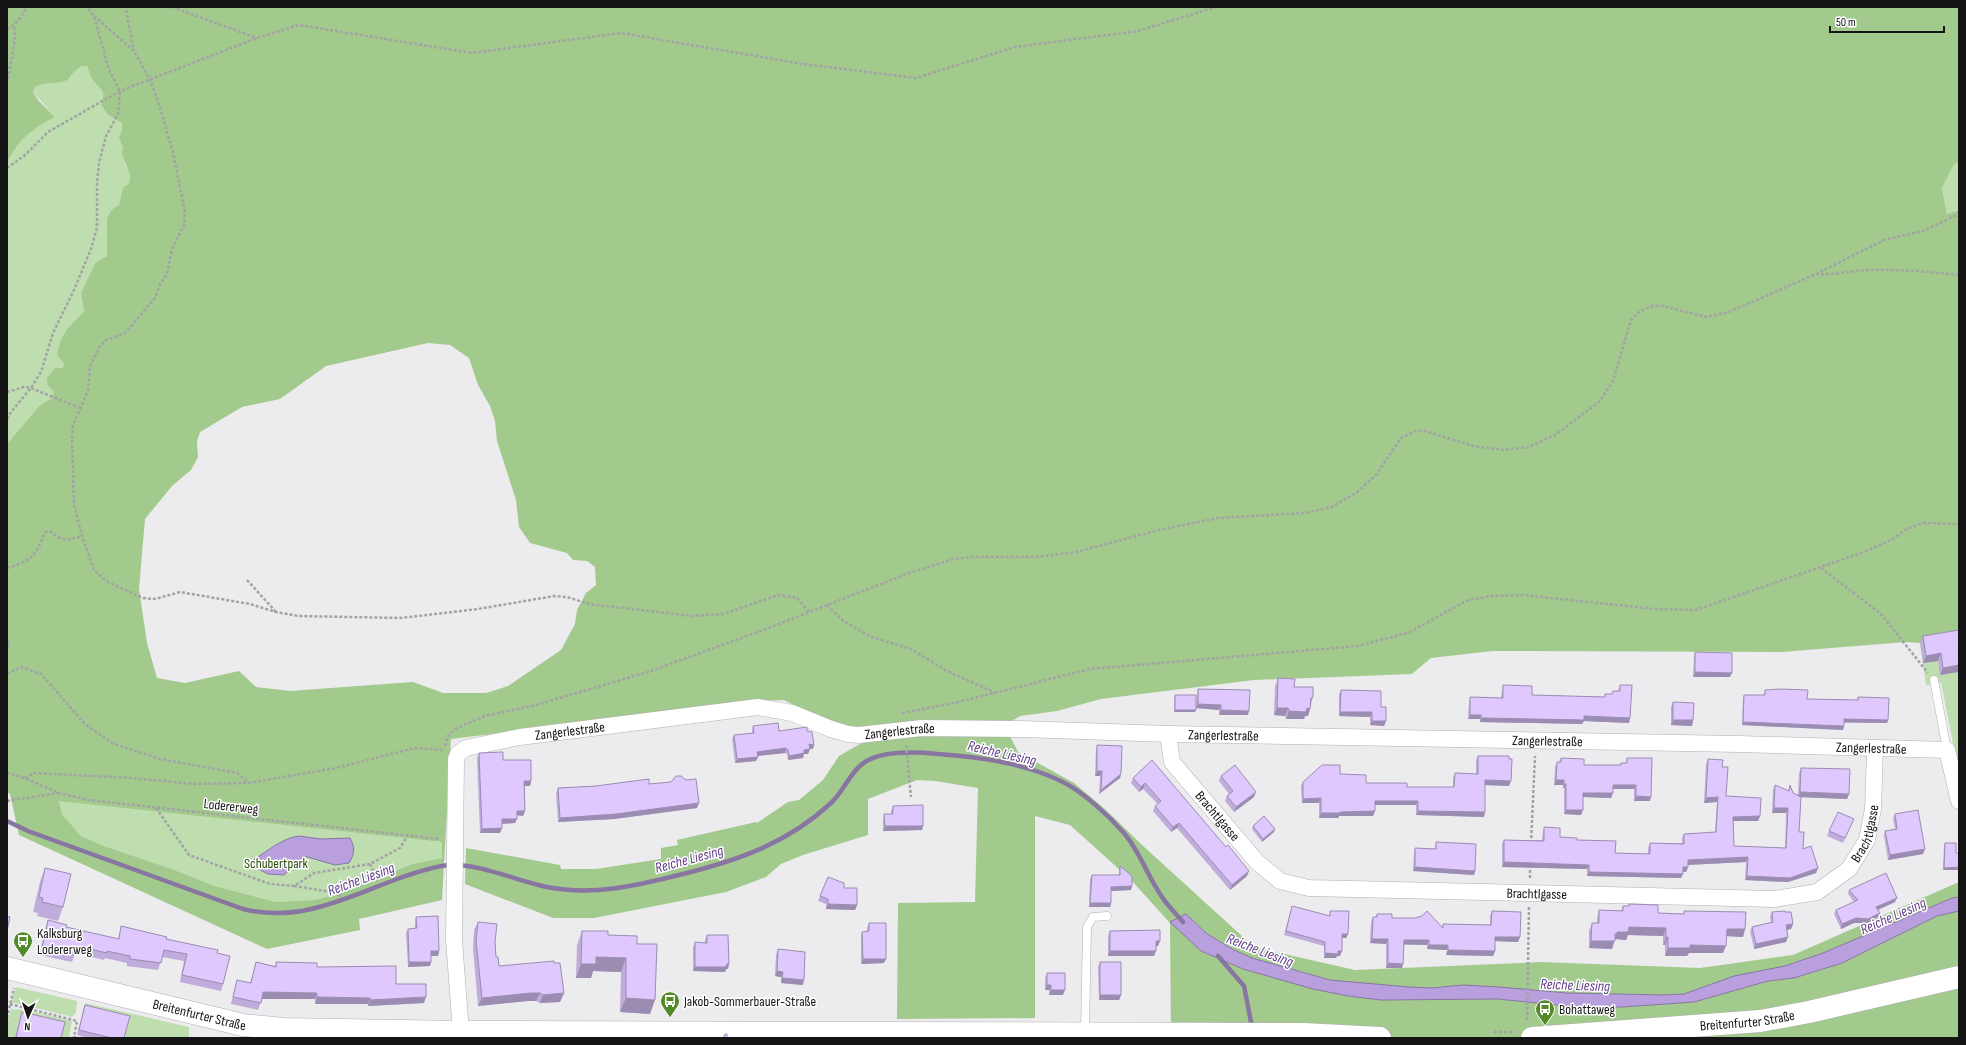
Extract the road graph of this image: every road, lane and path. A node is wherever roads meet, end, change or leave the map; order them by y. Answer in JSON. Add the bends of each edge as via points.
{"nodes":[{"id":1,"x":27,"y":7,"type":"edge"},
{"id":2,"x":88,"y":7,"type":"edge"},
{"id":3,"x":172,"y":7,"type":"edge"},
{"id":4,"x":1216,"y":7,"type":"edge"},
{"id":5,"x":126,"y":10,"type":"dead end"},
{"id":6,"x":94,"y":16,"type":"junction"},
{"id":7,"x":14,"y":25,"type":"junction"},
{"id":8,"x":7,"y":29,"type":"edge"},
{"id":9,"x":257,"y":38,"type":"junction"},
{"id":10,"x":134,"y":51,"type":"junction"},
{"id":11,"x":150,"y":80,"type":"junction"},
{"id":12,"x":7,"y":84,"type":"edge"},
{"id":13,"x":120,"y":91,"type":"junction"},
{"id":14,"x":7,"y":168,"type":"edge"},
{"id":15,"x":1959,"y":214,"type":"edge"},
{"id":16,"x":1816,"y":274,"type":"junction"},
{"id":17,"x":1959,"y":275,"type":"edge"},
{"id":18,"x":32,"y":388,"type":"junction"},
{"id":19,"x":7,"y":392,"type":"edge"},
{"id":20,"x":80,"y":408,"type":"junction"},
{"id":21,"x":7,"y":419,"type":"edge"},
{"id":22,"x":1959,"y":524,"type":"edge"},
{"id":23,"x":82,"y":536,"type":"junction"},
{"id":24,"x":7,"y":568,"type":"edge"},
{"id":25,"x":1820,"y":568,"type":"junction"},
{"id":26,"x":247,"y":580,"type":"dead end"},
{"id":27,"x":828,"y":605,"type":"junction"},
{"id":28,"x":276,"y":612,"type":"junction"},
{"id":29,"x":809,"y":612,"type":"junction"},
{"id":30,"x":7,"y":640,"type":"edge"},
{"id":31,"x":7,"y":647,"type":"edge"},
{"id":32,"x":7,"y":674,"type":"edge"},
{"id":33,"x":1934,"y":680,"type":"joint"},
{"id":34,"x":996,"y":693,"type":"junction"},
{"id":35,"x":899,"y":715,"type":"dead end"},
{"id":36,"x":1168,"y":734,"type":"junction"},
{"id":37,"x":905,"y":741,"type":"dead end"},
{"id":38,"x":1535,"y":741,"type":"junction"},
{"id":39,"x":1875,"y":748,"type":"junction"},
{"id":40,"x":1947,"y":750,"type":"junction"},
{"id":41,"x":451,"y":752,"type":"junction"},
{"id":42,"x":7,"y":773,"type":"edge"},
{"id":43,"x":24,"y":778,"type":"junction"},
{"id":44,"x":248,"y":783,"type":"junction"},
{"id":45,"x":59,"y":793,"type":"junction"},
{"id":46,"x":910,"y":797,"type":"dead end"},
{"id":47,"x":7,"y":801,"type":"edge"},
{"id":48,"x":1959,"y":801,"type":"edge"},
{"id":49,"x":156,"y":808,"type":"junction"},
{"id":50,"x":408,"y":835,"type":"junction"},
{"id":51,"x":456,"y":843,"type":"junction"},
{"id":52,"x":1531,"y":845,"type":"edge"},
{"id":53,"x":1531,"y":861,"type":"edge"},
{"id":54,"x":370,"y":864,"type":"junction"},
{"id":55,"x":378,"y":882,"type":"dead end"},
{"id":56,"x":294,"y":886,"type":"junction"},
{"id":57,"x":1529,"y":893,"type":"junction"},
{"id":58,"x":341,"y":896,"type":"dead end"},
{"id":59,"x":1107,"y":916,"type":"dead end"},
{"id":60,"x":11,"y":976,"type":"edge"},
{"id":61,"x":1959,"y":977,"type":"edge"},
{"id":62,"x":10,"y":1004,"type":"junction"},
{"id":63,"x":7,"y":1018,"type":"edge"},
{"id":64,"x":240,"y":1031,"type":"edge"},
{"id":65,"x":1529,"y":1031,"type":"edge"},
{"id":66,"x":461,"y":1032,"type":"junction"},
{"id":67,"x":1085,"y":1034,"type":"junction"},
{"id":68,"x":77,"y":1038,"type":"edge"},
{"id":69,"x":1380,"y":1038,"type":"edge"}],
"edges":[{"from":1,"to":7,"type":"path"},
{"from":2,"to":6,"type":"path"},
{"from":3,"to":9,"type":"path"},
{"from":4,"to":9,"type":"path","via":[[1138,31],[1015,47],[916,78],[803,64],[621,33],[472,53],[299,25]]},
{"from":5,"to":10,"type":"path"},
{"from":6,"to":10,"type":"path"},
{"from":6,"to":13,"type":"path","via":[[109,70]]},
{"from":7,"to":8,"type":"path"},
{"from":7,"to":12,"type":"path","via":[[15,40]]},
{"from":9,"to":11,"type":"path"},
{"from":10,"to":11,"type":"path"},
{"from":11,"to":13,"type":"path"},
{"from":11,"to":20,"type":"path","via":[[178,173],[184,204],[184,224],[174,242],[167,274],[155,298],[125,333],[106,340],[100,346],[90,366],[88,390]]},
{"from":13,"to":14,"type":"path","via":[[48,132],[24,156]]},
{"from":13,"to":18,"type":"path","via":[[118,114],[106,136],[100,163],[97,183],[97,228],[91,249],[53,333],[41,372]]},
{"from":15,"to":16,"type":"path","via":[[1923,231],[1884,240]]},
{"from":16,"to":17,"type":"path","via":[[1901,270]]},
{"from":16,"to":27,"type":"path","via":[[1716,316],[1695,315],[1662,306],[1652,306],[1640,311],[1631,320],[1613,381],[1600,401],[1555,435],[1529,447],[1505,450],[1473,446],[1424,431],[1415,431],[1401,438],[1376,475],[1356,493],[1331,507],[1304,514],[1218,518],[1159,530],[1076,552],[1034,557],[954,559],[909,573]]},
{"from":18,"to":19,"type":"path","via":[[24,387]]},
{"from":18,"to":20,"type":"path"},
{"from":18,"to":21,"type":"path"},
{"from":20,"to":23,"type":"path","via":[[73,425],[72,437],[74,504]]},
{"from":22,"to":25,"type":"path","via":[[1923,523],[1908,528],[1893,540]]},
{"from":23,"to":24,"type":"path","via":[[67,541],[57,538],[51,532],[45,532],[38,551],[23,564]]},
{"from":23,"to":28,"type":"path","via":[[94,570],[106,581],[143,598],[155,599],[180,592],[250,604]]},
{"from":25,"to":33,"type":"path","via":[[1881,614]]},
{"from":25,"to":34,"type":"path","via":[[1696,610],[1655,609],[1523,595],[1492,596],[1468,600],[1410,632],[1358,646],[1090,669]]},
{"from":26,"to":28,"type":"path"},
{"from":27,"to":29,"type":"path"},
{"from":27,"to":34,"type":"path","via":[[842,620],[871,637],[911,649],[948,671]]},
{"from":28,"to":29,"type":"path","via":[[298,616],[401,618],[478,609],[554,596],[589,604],[692,616],[724,614],[778,595],[797,598]]},
{"from":29,"to":41,"type":"path","via":[[648,672],[536,705],[485,716],[455,729],[448,736]]},
{"from":30,"to":31,"type":"path"},
{"from":32,"to":44,"type":"path","via":[[21,666],[41,674],[85,724],[112,743],[160,759],[237,773]]},
{"from":33,"to":40,"type":"lane"},
{"from":34,"to":35,"type":"path"},
{"from":36,"to":38,"type":"street","name":"Zangerlestraße"},
{"from":36,"to":41,"type":"street","name":"Zangerlestraße","via":[[922,728],[859,735],[831,729],[792,713],[758,707],[520,738]]},
{"from":36,"to":57,"type":"street","name":"Brachtlgasse","via":[[1172,762],[1257,862],[1280,881],[1309,888]]},
{"from":37,"to":46,"type":"path"},
{"from":38,"to":39,"type":"street","name":"Zangerlestraße"},
{"from":38,"to":52,"type":"path"},
{"from":39,"to":40,"type":"street","name":"Zangerlestraße"},
{"from":39,"to":57,"type":"street","name":"Brachtlgasse","via":[[1873,809],[1867,840],[1849,869],[1817,892],[1774,899]]},
{"from":40,"to":48,"type":"street"},
{"from":41,"to":44,"type":"path","via":[[415,748],[336,768]]},
{"from":41,"to":51,"type":"street","via":[[456,759]]},
{"from":42,"to":43,"type":"path","name":"Lodererweg"},
{"from":43,"to":44,"type":"path","via":[[34,773],[195,784]]},
{"from":43,"to":45,"type":"path","name":"Lodererweg"},
{"from":45,"to":47,"type":"path"},
{"from":45,"to":49,"type":"path","name":"Lodererweg","via":[[89,800]]},
{"from":49,"to":50,"type":"path","name":"Lodererweg"},
{"from":49,"to":56,"type":"path","via":[[189,855],[270,884]]},
{"from":50,"to":51,"type":"path","name":"Lodererweg"},
{"from":50,"to":54,"type":"path","via":[[400,848]]},
{"from":51,"to":66,"type":"street","via":[[454,940]]},
{"from":53,"to":57,"type":"path"},
{"from":54,"to":55,"type":"path"},
{"from":54,"to":56,"type":"path","via":[[314,873]]},
{"from":56,"to":58,"type":"path"},
{"from":57,"to":65,"type":"path"},
{"from":59,"to":67,"type":"lane","via":[[1093,918],[1087,927]]},
{"from":60,"to":62,"type":"path"},
{"from":60,"to":64,"type":"main road","name":"Breitenfurter Straße"},
{"from":61,"to":65,"type":"main road","name":"Breitenfurter Straße","via":[[1809,1012],[1760,1020]]},
{"from":62,"to":63,"type":"path"},
{"from":62,"to":68,"type":"path","via":[[77,1021],[74,1037]]},
{"from":64,"to":66,"type":"main road","name":"Breitenfurter Straße","via":[[284,1029]]},
{"from":66,"to":67,"type":"main road","name":"Breitenfurter Straße"},
{"from":67,"to":69,"type":"main road","name":"Breitenfurter Straße","via":[[1303,1034]]}]}
